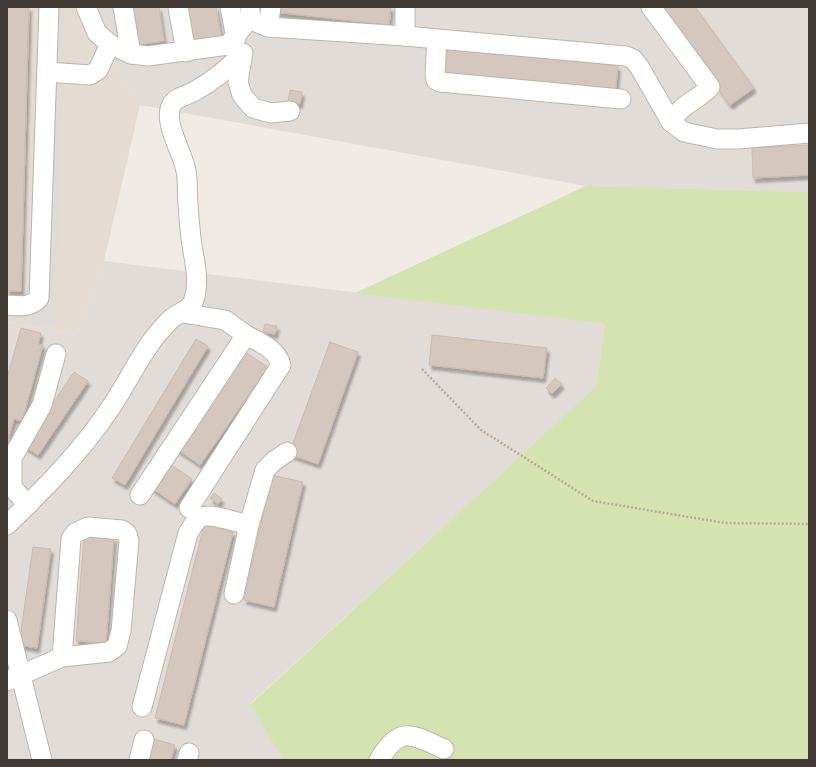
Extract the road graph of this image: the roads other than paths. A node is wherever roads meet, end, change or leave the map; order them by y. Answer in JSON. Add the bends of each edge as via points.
{"nodes":[{"id":1,"x":50,"y":7,"type":"edge"},
{"id":2,"x":86,"y":7,"type":"edge"},
{"id":3,"x":123,"y":7,"type":"edge"},
{"id":4,"x":178,"y":7,"type":"edge"},
{"id":5,"x":230,"y":7,"type":"edge"},
{"id":6,"x":271,"y":7,"type":"edge"},
{"id":7,"x":404,"y":7,"type":"edge"},
{"id":8,"x":651,"y":7,"type":"edge"},
{"id":9,"x":250,"y":12,"type":"edge"},
{"id":10,"x":268,"y":27,"type":"junction"},
{"id":11,"x":405,"y":36,"type":"junction"},
{"id":12,"x":438,"y":38,"type":"junction"},
{"id":13,"x":110,"y":44,"type":"junction"},
{"id":14,"x":239,"y":46,"type":"junction"},
{"id":15,"x":186,"y":52,"type":"junction"},
{"id":16,"x":130,"y":54,"type":"junction"},
{"id":17,"x":48,"y":72,"type":"junction"},
{"id":18,"x":621,"y":98,"type":"dead end"},
{"id":19,"x":290,"y":111,"type":"dead end"},
{"id":20,"x":671,"y":122,"type":"junction"},
{"id":21,"x":809,"y":133,"type":"edge"},
{"id":22,"x":7,"y":305,"type":"edge"},
{"id":23,"x":183,"y":313,"type":"junction"},
{"id":24,"x":246,"y":335,"type":"junction"},
{"id":25,"x":56,"y":354,"type":"dead end"},
{"id":26,"x":287,"y":452,"type":"dead end"},
{"id":27,"x":140,"y":495,"type":"dead end"},
{"id":28,"x":28,"y":505,"type":"junction"},
{"id":29,"x":189,"y":508,"type":"dead end"},
{"id":30,"x":7,"y":525,"type":"edge"},
{"id":31,"x":249,"y":525,"type":"junction"},
{"id":32,"x":234,"y":594,"type":"dead end"},
{"id":33,"x":7,"y":620,"type":"edge"},
{"id":34,"x":62,"y":657,"type":"junction"},
{"id":35,"x":14,"y":678,"type":"edge"},
{"id":36,"x":142,"y":707,"type":"dead end"},
{"id":37,"x":144,"y":740,"type":"dead end"},
{"id":38,"x":444,"y":749,"type":"dead end"},
{"id":39,"x":42,"y":760,"type":"edge"},
{"id":40,"x":138,"y":760,"type":"edge"},
{"id":41,"x":379,"y":760,"type":"edge"}],
"edges":[{"from":1,"to":17,"type":"street"},
{"from":2,"to":13,"type":"street","via":[[97,33]]},
{"from":3,"to":16,"type":"street"},
{"from":4,"to":15,"type":"street"},
{"from":5,"to":14,"type":"street"},
{"from":6,"to":10,"type":"street"},
{"from":7,"to":11,"type":"street"},
{"from":8,"to":20,"type":"street","via":[[710,87],[704,94],[682,106]]},
{"from":9,"to":10,"type":"street","via":[[258,24]]},
{"from":9,"to":14,"type":"street"},
{"from":10,"to":11,"type":"street"},
{"from":11,"to":12,"type":"street"},
{"from":12,"to":18,"type":"street","via":[[435,74],[436,80],[440,82]]},
{"from":12,"to":20,"type":"street","via":[[626,56],[633,59],[640,68]]},
{"from":13,"to":16,"type":"street"},
{"from":13,"to":17,"type":"street","via":[[98,70],[90,75]]},
{"from":14,"to":15,"type":"street","via":[[228,45]]},
{"from":14,"to":19,"type":"street","via":[[238,82],[242,95],[253,108],[271,113]]},
{"from":14,"to":23,"type":"street","via":[[228,69],[172,104],[171,128],[187,172],[192,246],[197,275],[192,305]]},
{"from":15,"to":16,"type":"street","via":[[148,56]]},
{"from":17,"to":22,"type":"street","via":[[39,298],[33,304],[25,306]]},
{"from":20,"to":21,"type":"street","via":[[684,132],[717,139]]},
{"from":23,"to":24,"type":"street","via":[[225,320]]},
{"from":23,"to":28,"type":"street","via":[[173,318],[154,339],[109,411],[87,440]]},
{"from":24,"to":27,"type":"street"},
{"from":24,"to":29,"type":"street","via":[[276,354],[281,365]]},
{"from":25,"to":28,"type":"street","via":[[42,405],[12,458],[12,488]]},
{"from":26,"to":31,"type":"street","via":[[265,470]]},
{"from":28,"to":30,"type":"street"},
{"from":31,"to":32,"type":"street"},
{"from":31,"to":36,"type":"street","via":[[210,516],[203,517],[196,521],[188,534]]},
{"from":33,"to":35,"type":"street"},
{"from":34,"to":34,"type":"street","via":[[71,539],[75,533],[88,526],[122,530],[127,534],[129,541],[121,631],[117,646],[109,652]]},
{"from":34,"to":35,"type":"street"},
{"from":35,"to":39,"type":"street"},
{"from":37,"to":40,"type":"street"},
{"from":38,"to":41,"type":"street","via":[[413,735],[401,736],[388,746]]}]}
